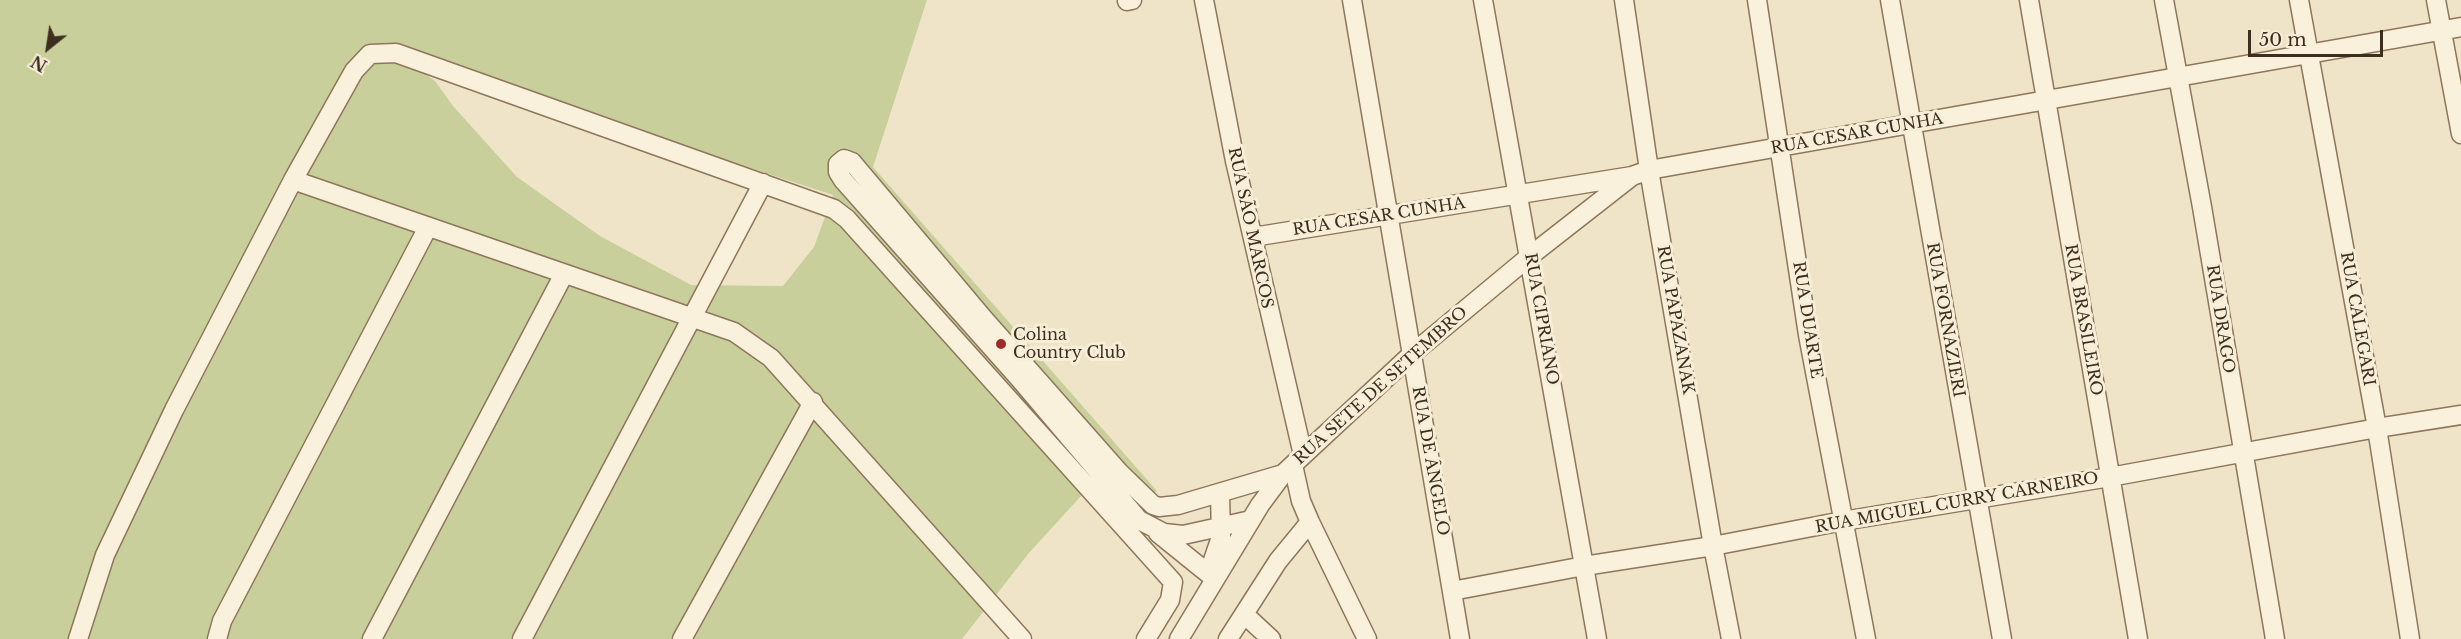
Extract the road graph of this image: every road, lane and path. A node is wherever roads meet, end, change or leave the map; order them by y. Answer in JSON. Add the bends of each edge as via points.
{"nodes":[{"id":1,"x":1204,"y":0,"type":"edge"},
{"id":2,"x":1353,"y":0,"type":"edge"},
{"id":3,"x":1483,"y":0,"type":"edge"},
{"id":4,"x":1624,"y":0,"type":"edge"},
{"id":5,"x":1757,"y":0,"type":"edge"},
{"id":6,"x":1890,"y":0,"type":"edge"},
{"id":7,"x":2029,"y":0,"type":"edge"},
{"id":8,"x":2164,"y":0,"type":"edge"},
{"id":9,"x":2299,"y":0,"type":"edge"},
{"id":10,"x":2436,"y":0,"type":"edge"},
{"id":11,"x":2461,"y":27,"type":"edge"},
{"id":12,"x":2441,"y":31,"type":"junction"},
{"id":13,"x":2309,"y":53,"type":"junction"},
{"id":14,"x":2178,"y":76,"type":"junction"},
{"id":15,"x":2046,"y":101,"type":"junction"},
{"id":16,"x":1912,"y":125,"type":"junction"},
{"id":17,"x":2461,"y":134,"type":"edge"},
{"id":18,"x":1780,"y":148,"type":"junction"},
{"id":19,"x":1641,"y":173,"type":"junction"},
{"id":20,"x":293,"y":180,"type":"junction"},
{"id":21,"x":763,"y":183,"type":"junction"},
{"id":22,"x":1519,"y":195,"type":"junction"},
{"id":23,"x":1388,"y":215,"type":"junction"},
{"id":24,"x":428,"y":227,"type":"junction"},
{"id":25,"x":1253,"y":237,"type":"junction"},
{"id":26,"x":1530,"y":256,"type":"junction"},
{"id":27,"x":564,"y":274,"type":"junction"},
{"id":28,"x":690,"y":318,"type":"junction"},
{"id":29,"x":1412,"y":354,"type":"junction"},
{"id":30,"x":813,"y":402,"type":"junction"},
{"id":31,"x":2461,"y":415,"type":"edge"},
{"id":32,"x":2377,"y":428,"type":"junction"},
{"id":33,"x":2242,"y":453,"type":"junction"},
{"id":34,"x":1293,"y":465,"type":"junction"},
{"id":35,"x":2110,"y":477,"type":"junction"},
{"id":36,"x":1220,"y":493,"type":"junction"},
{"id":37,"x":1976,"y":499,"type":"junction"},
{"id":38,"x":1251,"y":520,"type":"junction"},
{"id":39,"x":1843,"y":521,"type":"junction"},
{"id":40,"x":1310,"y":522,"type":"junction"},
{"id":41,"x":1222,"y":527,"type":"junction"},
{"id":42,"x":1155,"y":530,"type":"junction"},
{"id":43,"x":1713,"y":546,"type":"junction"},
{"id":44,"x":1584,"y":566,"type":"junction"},
{"id":45,"x":1212,"y":576,"type":"junction"},
{"id":46,"x":1452,"y":591,"type":"junction"},
{"id":47,"x":1244,"y":614,"type":"junction"},
{"id":48,"x":78,"y":639,"type":"edge"},
{"id":49,"x":217,"y":639,"type":"edge"},
{"id":50,"x":372,"y":639,"type":"edge"},
{"id":51,"x":522,"y":639,"type":"edge"},
{"id":52,"x":682,"y":639,"type":"edge"},
{"id":53,"x":1022,"y":639,"type":"edge"},
{"id":54,"x":1146,"y":639,"type":"edge"},
{"id":55,"x":1179,"y":639,"type":"edge"},
{"id":56,"x":1228,"y":639,"type":"edge"},
{"id":57,"x":1271,"y":639,"type":"edge"},
{"id":58,"x":1367,"y":639,"type":"edge"},
{"id":59,"x":1460,"y":639,"type":"edge"},
{"id":60,"x":1597,"y":639,"type":"edge"},
{"id":61,"x":1731,"y":639,"type":"edge"},
{"id":62,"x":1866,"y":639,"type":"edge"},
{"id":63,"x":2002,"y":639,"type":"edge"},
{"id":64,"x":2138,"y":639,"type":"edge"},
{"id":65,"x":2275,"y":639,"type":"edge"},
{"id":66,"x":2410,"y":639,"type":"edge"}],
"edges":[{"from":1,"to":25,"type":"street","name":"RUA SÃO MARCOS"},
{"from":2,"to":23,"type":"street","name":"RUA DE ÂNGELO"},
{"from":3,"to":22,"type":"street","name":"RUA CIPRIANO"},
{"from":4,"to":19,"type":"street","name":"RUA PAPAZANAK"},
{"from":5,"to":18,"type":"street","name":"RUA DUARTE"},
{"from":6,"to":16,"type":"street","name":"RUA FORNAZIERI"},
{"from":7,"to":15,"type":"street","name":"RUA BRASILEIRO"},
{"from":8,"to":14,"type":"street","name":"RUA DRAGO"},
{"from":9,"to":13,"type":"street","name":"RUA CALEGARI"},
{"from":10,"to":12,"type":"street"},
{"from":11,"to":12,"type":"street","name":"RUA CESAR CUNHA"},
{"from":12,"to":13,"type":"street","name":"RUA CESAR CUNHA"},
{"from":12,"to":17,"type":"street"},
{"from":13,"to":14,"type":"street","name":"RUA CESAR CUNHA"},
{"from":13,"to":32,"type":"street","name":"RUA CALEGARI"},
{"from":14,"to":15,"type":"street","name":"RUA CESAR CUNHA"},
{"from":14,"to":33,"type":"street","name":"RUA DRAGO"},
{"from":15,"to":16,"type":"street","name":"RUA CESAR CUNHA"},
{"from":15,"to":35,"type":"street","name":"RUA BRASILEIRO"},
{"from":16,"to":18,"type":"street","name":"RUA CESAR CUNHA"},
{"from":16,"to":37,"type":"street","name":"RUA FORNAZIERI"},
{"from":18,"to":19,"type":"street","name":"RUA CESAR CUNHA"},
{"from":18,"to":39,"type":"street","name":"RUA DUARTE","via":[[1808,335]]},
{"from":19,"to":22,"type":"street","name":"RUA CESAR CUNHA"},
{"from":19,"to":26,"type":"street","name":"RUA SETE DE SETEMBRO"},
{"from":19,"to":43,"type":"street","name":"RUA PAPAZANAK"},
{"from":20,"to":21,"type":"street","via":[[354,71],[370,54],[396,53]]},
{"from":20,"to":24,"type":"street"},
{"from":20,"to":48,"type":"street","via":[[174,410],[105,555]]},
{"from":21,"to":28,"type":"street"},
{"from":21,"to":54,"type":"street","via":[[834,209],[847,219],[1173,582],[1170,600]]},
{"from":22,"to":23,"type":"street","name":"RUA CESAR CUNHA"},
{"from":22,"to":26,"type":"street","name":"RUA CIPRIANO"},
{"from":23,"to":25,"type":"street","name":"RUA CESAR CUNHA"},
{"from":23,"to":29,"type":"street","name":"RUA DE ÂNGELO"},
{"from":24,"to":27,"type":"street"},
{"from":24,"to":49,"type":"street","via":[[222,621]]},
{"from":25,"to":34,"type":"street","name":"RUA SÃO MARCOS"},
{"from":26,"to":29,"type":"street","name":"RUA SETE DE SETEMBRO"},
{"from":26,"to":44,"type":"street","name":"RUA CIPRIANO"},
{"from":27,"to":28,"type":"street"},
{"from":27,"to":50,"type":"street"},
{"from":28,"to":30,"type":"street","via":[[734,332],[762,351]]},
{"from":28,"to":51,"type":"street"},
{"from":29,"to":34,"type":"street","name":"RUA SETE DE SETEMBRO"},
{"from":29,"to":46,"type":"street","name":"RUA DE ÂNGELO"},
{"from":30,"to":52,"type":"street"},
{"from":30,"to":53,"type":"street"},
{"from":31,"to":32,"type":"street","name":"RUA MIGUEL CURRY CARNEIRO"},
{"from":32,"to":33,"type":"street","name":"RUA MIGUEL CURRY CARNEIRO"},
{"from":32,"to":66,"type":"street","name":"RUA CALEGARI"},
{"from":33,"to":35,"type":"street","name":"RUA MIGUEL CURRY CARNEIRO"},
{"from":33,"to":65,"type":"street","name":"RUA DRAGO"},
{"from":34,"to":36,"type":"street"},
{"from":34,"to":38,"type":"street","name":"RUA SETE DE SETEMBRO"},
{"from":34,"to":40,"type":"street","name":"RUA SÃO MARCOS"},
{"from":35,"to":37,"type":"street","name":"RUA MIGUEL CURRY CARNEIRO"},
{"from":35,"to":64,"type":"street","name":"RUA BRASILEIRO"},
{"from":36,"to":41,"type":"street"},
{"from":36,"to":42,"type":"street","via":[[1163,507],[1146,500],[984,319],[852,162],[840,161],[837,168],[843,180],[1018,376],[1132,513]]},
{"from":37,"to":39,"type":"street","name":"RUA MIGUEL CURRY CARNEIRO"},
{"from":37,"to":63,"type":"street","name":"RUA FORNAZIERI"},
{"from":38,"to":41,"type":"street"},
{"from":38,"to":45,"type":"street","name":"RUA SETE DE SETEMBRO"},
{"from":39,"to":43,"type":"street","name":"RUA MIGUEL CURRY CARNEIRO"},
{"from":39,"to":62,"type":"street","name":"RUA DUARTE"},
{"from":40,"to":47,"type":"street","via":[[1278,561]]},
{"from":40,"to":58,"type":"street","name":"RUA SÃO MARCOS"},
{"from":41,"to":42,"type":"street","via":[[1183,535]]},
{"from":41,"to":45,"type":"street"},
{"from":42,"to":45,"type":"street"},
{"from":43,"to":44,"type":"street","name":"RUA MIGUEL CURRY CARNEIRO"},
{"from":43,"to":61,"type":"street","name":"RUA PAPAZANAK"},
{"from":44,"to":46,"type":"street","name":"RUA MIGUEL CURRY CARNEIRO"},
{"from":44,"to":60,"type":"street","name":"RUA CIPRIANO"},
{"from":45,"to":55,"type":"street","name":"RUA SETE DE SETEMBRO"},
{"from":46,"to":59,"type":"street","name":"RUA DE ÂNGELO"},
{"from":47,"to":56,"type":"street"},
{"from":47,"to":57,"type":"street"}]}
